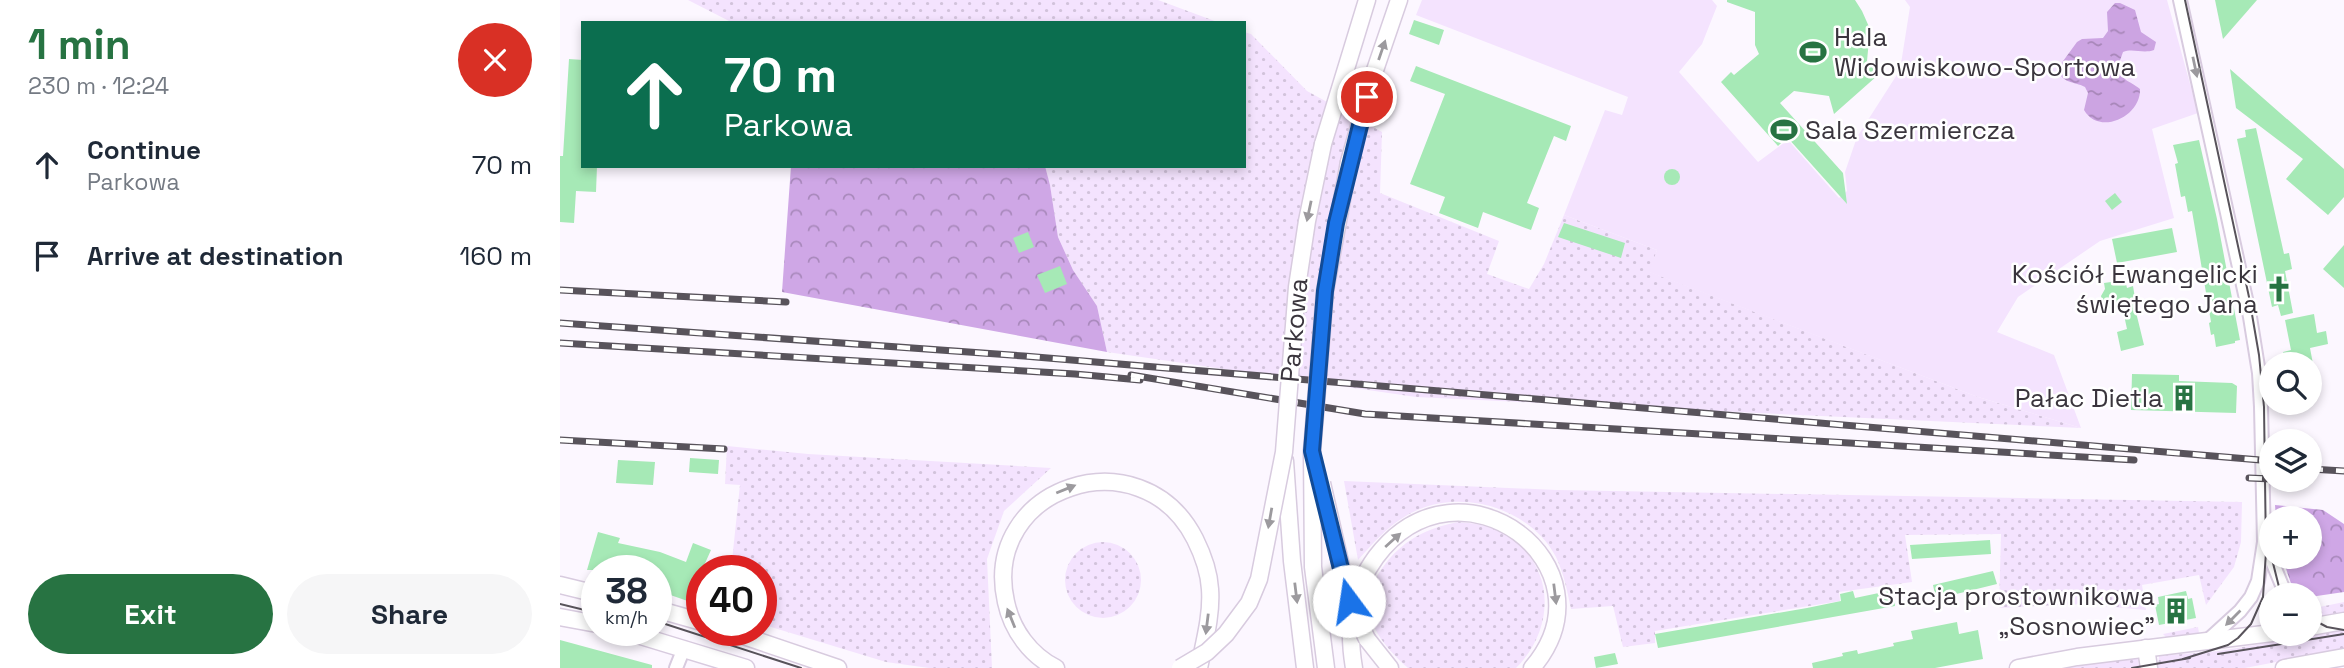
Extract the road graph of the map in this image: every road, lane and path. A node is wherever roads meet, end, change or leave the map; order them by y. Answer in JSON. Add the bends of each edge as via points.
{"nodes":[{"id":1,"x":1367,"y":0,"type":"edge"},
{"id":2,"x":1399,"y":0,"type":"edge"},
{"id":3,"x":2180,"y":0,"type":"edge"},
{"id":4,"x":1312,"y":451,"type":"junction"},
{"id":5,"x":1284,"y":452,"type":"junction"},
{"id":6,"x":2263,"y":506,"type":"edge"},
{"id":7,"x":2260,"y":569,"type":"edge"},
{"id":8,"x":560,"y":585,"type":"edge"},
{"id":9,"x":581,"y":590,"type":"edge"},
{"id":10,"x":560,"y":617,"type":"edge"},
{"id":11,"x":581,"y":621,"type":"edge"},
{"id":12,"x":2344,"y":621,"type":"edge"},
{"id":13,"x":2322,"y":624,"type":"edge"},
{"id":14,"x":2259,"y":635,"type":"edge"},
{"id":15,"x":2206,"y":642,"type":"junction"},
{"id":16,"x":672,"y":645,"type":"edge"},
{"id":17,"x":773,"y":646,"type":"edge"},
{"id":18,"x":684,"y":648,"type":"junction"},
{"id":19,"x":2146,"y":648,"type":"junction"},
{"id":20,"x":2344,"y":657,"type":"edge"},
{"id":21,"x":676,"y":668,"type":"edge"},
{"id":22,"x":746,"y":668,"type":"edge"},
{"id":23,"x":838,"y":668,"type":"edge"},
{"id":24,"x":1056,"y":668,"type":"edge"},
{"id":25,"x":1180,"y":668,"type":"edge"},
{"id":26,"x":1199,"y":668,"type":"edge"},
{"id":27,"x":1304,"y":668,"type":"edge"},
{"id":28,"x":1326,"y":668,"type":"edge"},
{"id":29,"x":1354,"y":668,"type":"edge"},
{"id":30,"x":1390,"y":668,"type":"edge"},
{"id":31,"x":1532,"y":668,"type":"edge"},
{"id":32,"x":2018,"y":668,"type":"edge"},
{"id":33,"x":2149,"y":668,"type":"edge"},
{"id":34,"x":2284,"y":668,"type":"edge"}],
"edges":[{"from":1,"to":5,"type":"street","name":"Parkowa","one_way":true,"bridge":true,"via":[[1324,144],[1307,221],[1297,286]]},
{"from":4,"to":2,"type":"street","name":"Parkowa","one_way":true,"bridge":true,"via":[[1325,291],[1336,223],[1373,76]]},
{"from":3,"to":6,"type":"street","one_way":true,"via":[[2256,349]]},
{"from":4,"to":28,"type":"street","name":"Parkowa","via":[[1313,567]]},
{"from":4,"to":30,"type":"street","bridge":true,"via":[[1349,601],[1367,639]]},
{"from":5,"to":25,"type":"street","one_way":true,"bridge":true,"via":[[1262,569],[1249,603],[1218,643]]},
{"from":5,"to":27,"type":"street","name":"Parkowa","one_way":true,"bridge":true},
{"from":7,"to":15,"type":"street","one_way":true,"via":[[2251,597]]},
{"from":8,"to":9,"type":"street"},
{"from":10,"to":11,"type":"street"},
{"from":12,"to":13,"type":"street"},
{"from":14,"to":15,"type":"street"},
{"from":15,"to":19,"type":"street"},
{"from":16,"to":18,"type":"street"},
{"from":17,"to":23,"type":"street"},
{"from":18,"to":21,"type":"street"},
{"from":18,"to":22,"type":"street"},
{"from":19,"to":32,"type":"street"},
{"from":19,"to":33,"type":"street"},
{"from":20,"to":34,"type":"street"},
{"from":24,"to":26,"type":"street","one_way":true,"via":[[1024,642],[1007,607],[1004,568],[1016,533],[1031,511],[1048,497],[1083,483],[1109,481],[1146,490],[1167,503],[1192,533],[1207,567],[1211,591]]},
{"from":29,"to":31,"type":"street","one_way":true,"via":[[1349,630],[1353,601],[1370,565],[1400,533],[1423,520],[1460,512],[1502,521],[1524,535],[1547,566],[1556,595],[1552,632]]}]}
